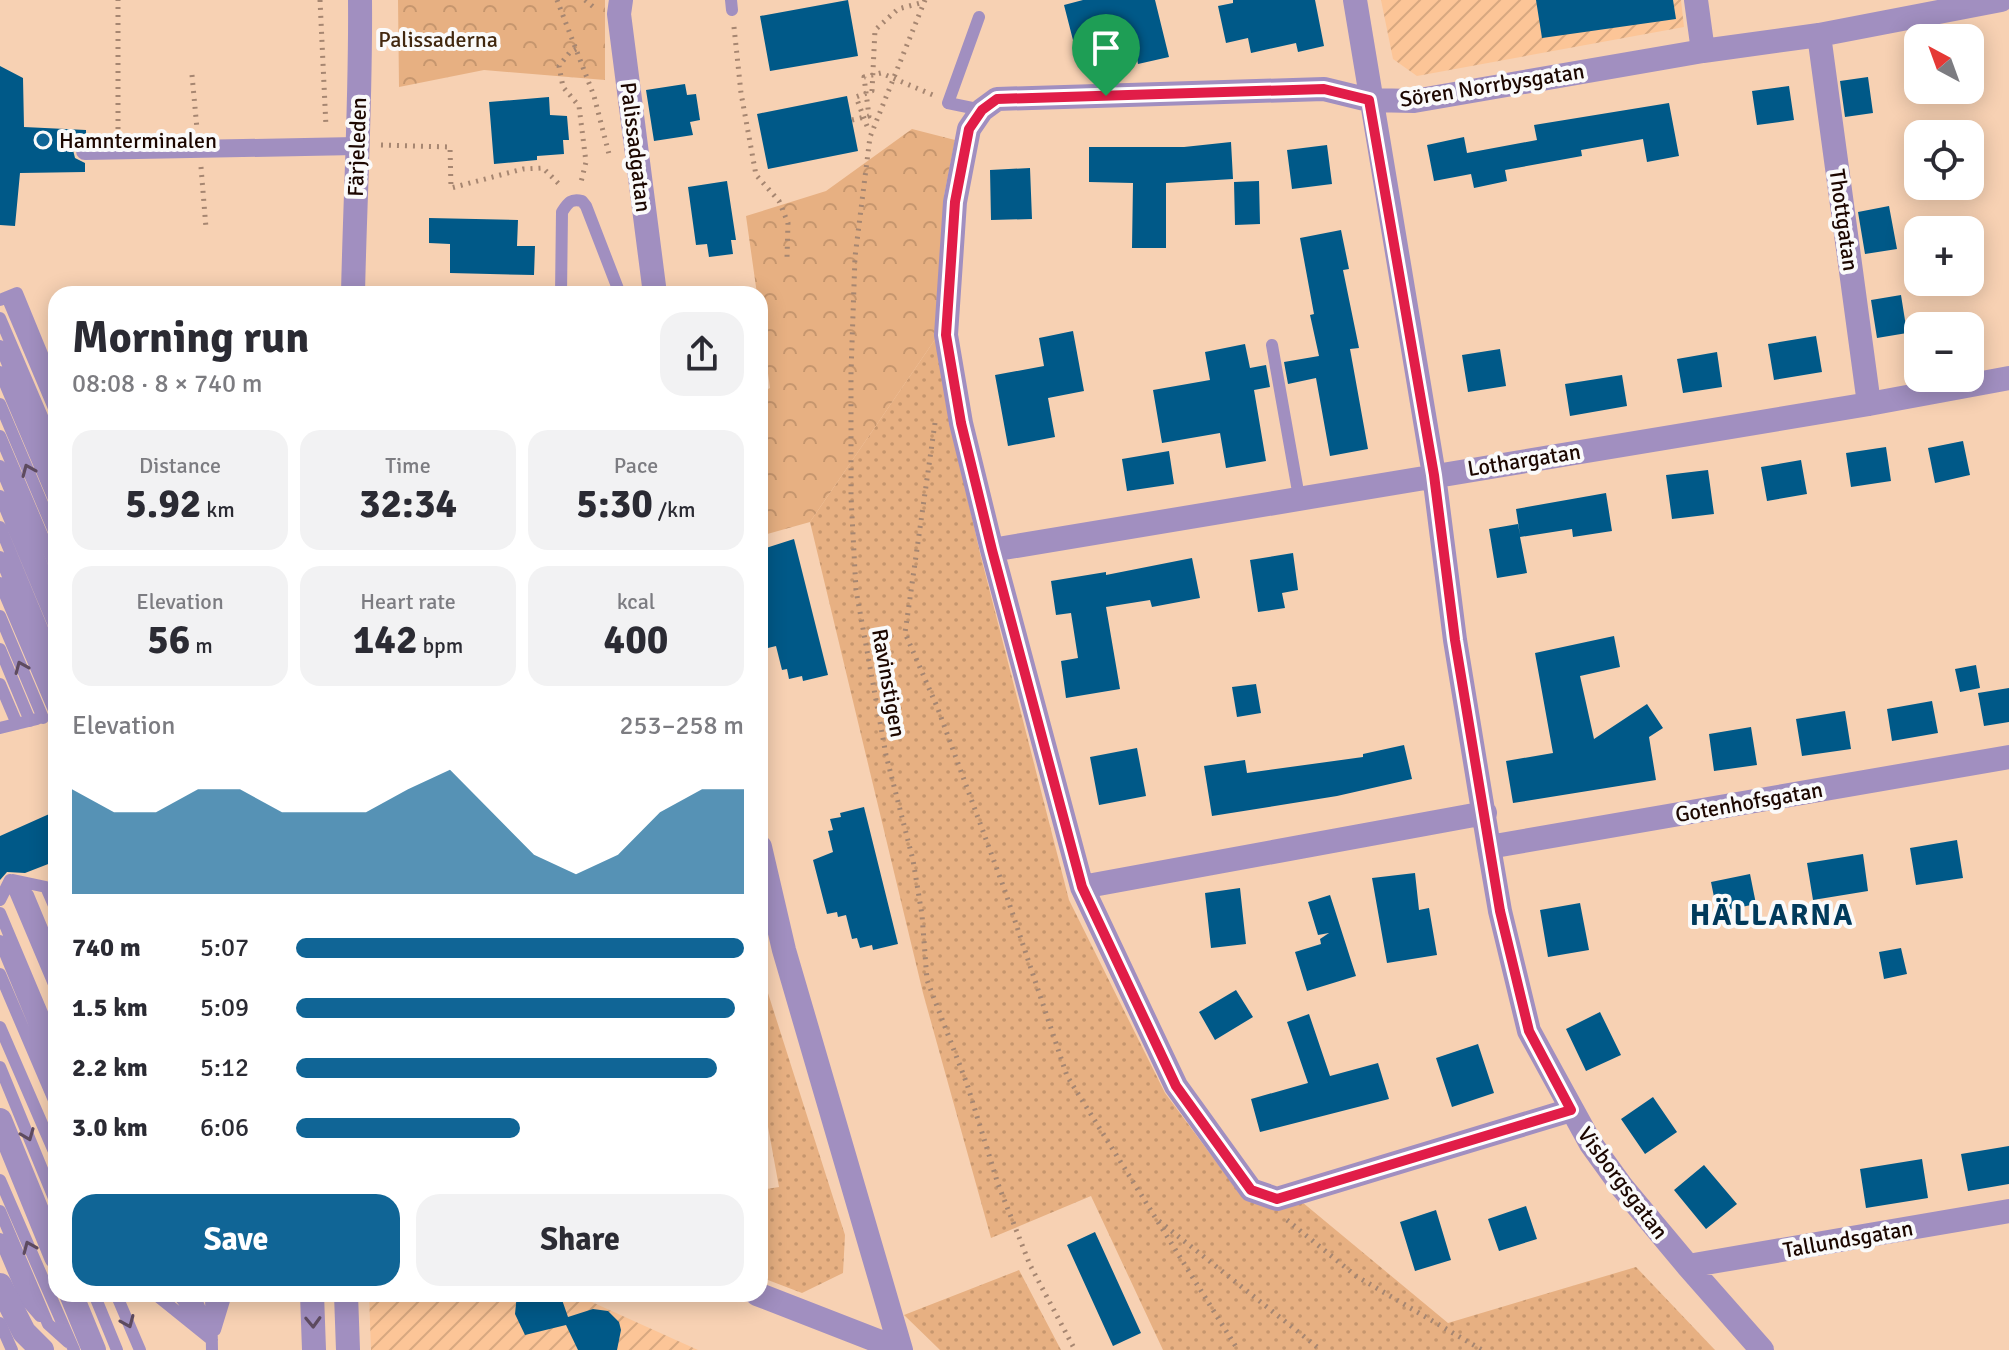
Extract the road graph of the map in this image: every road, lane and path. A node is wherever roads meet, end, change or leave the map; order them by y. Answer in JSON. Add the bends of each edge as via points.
{"nodes":[{"id":1,"x":118,"y":0,"type":"edge"},
{"id":2,"x":360,"y":0,"type":"edge"},
{"id":3,"x":557,"y":0,"type":"edge"},
{"id":4,"x":621,"y":0,"type":"edge"},
{"id":5,"x":1355,"y":0,"type":"edge"},
{"id":6,"x":1696,"y":0,"type":"edge"},
{"id":7,"x":2001,"y":0,"type":"edge"},
{"id":8,"x":925,"y":1,"type":"edge"},
{"id":9,"x":731,"y":5,"type":"edge"},
{"id":10,"x":1923,"y":8,"type":"edge"},
{"id":11,"x":979,"y":17,"type":"dead end"},
{"id":12,"x":1819,"y":35,"type":"junction"},
{"id":13,"x":576,"y":49,"type":"junction"},
{"id":14,"x":1703,"y":51,"type":"junction"},
{"id":15,"x":925,"y":91,"type":"dead end"},
{"id":16,"x":856,"y":97,"type":"junction"},
{"id":17,"x":1369,"y":100,"type":"junction"},
{"id":18,"x":982,"y":110,"type":"junction"},
{"id":19,"x":867,"y":126,"type":"dead end"},
{"id":20,"x":356,"y":146,"type":"junction"},
{"id":21,"x":118,"y":150,"type":"junction"},
{"id":22,"x":85,"y":151,"type":"dead end"},
{"id":23,"x":543,"y":168,"type":"dead end"},
{"id":24,"x":613,"y":168,"type":"dead end"},
{"id":25,"x":576,"y":199,"type":"junction"},
{"id":26,"x":787,"y":258,"type":"dead end"},
{"id":27,"x":353,"y":286,"type":"edge"},
{"id":28,"x":561,"y":286,"type":"edge"},
{"id":29,"x":617,"y":286,"type":"edge"},
{"id":30,"x":654,"y":286,"type":"edge"},
{"id":31,"x":4,"y":299,"type":"edge"},
{"id":32,"x":0,"y":318,"type":"edge"},
{"id":33,"x":1272,"y":345,"type":"dead end"},
{"id":34,"x":0,"y":346,"type":"edge"},
{"id":35,"x":48,"y":369,"type":"edge"},
{"id":36,"x":0,"y":372,"type":"edge"},
{"id":37,"x":2009,"y":378,"type":"edge"},
{"id":38,"x":48,"y":395,"type":"edge"},
{"id":39,"x":0,"y":404,"type":"edge"},
{"id":40,"x":1869,"y":404,"type":"junction"},
{"id":41,"x":936,"y":413,"type":"dead end"},
{"id":42,"x":48,"y":430,"type":"edge"},
{"id":43,"x":0,"y":436,"type":"edge"},
{"id":44,"x":48,"y":459,"type":"edge"},
{"id":45,"x":0,"y":466,"type":"edge"},
{"id":46,"x":1434,"y":475,"type":"junction"},
{"id":47,"x":48,"y":485,"type":"edge"},
{"id":48,"x":0,"y":496,"type":"edge"},
{"id":49,"x":1299,"y":497,"type":"junction"},
{"id":50,"x":48,"y":517,"type":"edge"},
{"id":51,"x":0,"y":527,"type":"edge"},
{"id":52,"x":48,"y":549,"type":"edge"},
{"id":53,"x":992,"y":550,"type":"junction"},
{"id":54,"x":0,"y":557,"type":"edge"},
{"id":55,"x":48,"y":580,"type":"edge"},
{"id":56,"x":0,"y":583,"type":"edge"},
{"id":57,"x":48,"y":611,"type":"edge"},
{"id":58,"x":0,"y":616,"type":"edge"},
{"id":59,"x":48,"y":643,"type":"edge"},
{"id":60,"x":0,"y":649,"type":"edge"},
{"id":61,"x":48,"y":672,"type":"edge"},
{"id":62,"x":0,"y":684,"type":"edge"},
{"id":63,"x":26,"y":721,"type":"edge"},
{"id":64,"x":2009,"y":757,"type":"edge"},
{"id":65,"x":1485,"y":813,"type":"junction"},
{"id":66,"x":1489,"y":847,"type":"junction"},
{"id":67,"x":10,"y":880,"type":"junction"},
{"id":68,"x":768,"y":881,"type":"edge"},
{"id":69,"x":1082,"y":887,"type":"junction"},
{"id":70,"x":48,"y":892,"type":"edge"},
{"id":71,"x":0,"y":896,"type":"edge"},
{"id":72,"x":0,"y":913,"type":"edge"},
{"id":73,"x":0,"y":941,"type":"edge"},
{"id":74,"x":48,"y":943,"type":"edge"},
{"id":75,"x":48,"y":970,"type":"edge"},
{"id":76,"x":0,"y":974,"type":"edge"},
{"id":77,"x":0,"y":1027,"type":"edge"},
{"id":78,"x":48,"y":1027,"type":"edge"},
{"id":79,"x":48,"y":1057,"type":"edge"},
{"id":80,"x":0,"y":1067,"type":"edge"},
{"id":81,"x":48,"y":1086,"type":"edge"},
{"id":82,"x":1571,"y":1110,"type":"junction"},
{"id":83,"x":0,"y":1120,"type":"edge"},
{"id":84,"x":48,"y":1138,"type":"edge"},
{"id":85,"x":0,"y":1180,"type":"edge"},
{"id":86,"x":48,"y":1184,"type":"edge"},
{"id":87,"x":0,"y":1211,"type":"edge"},
{"id":88,"x":2009,"y":1211,"type":"edge"},
{"id":89,"x":1155,"y":1218,"type":"junction"},
{"id":90,"x":1286,"y":1218,"type":"dead end"},
{"id":91,"x":48,"y":1237,"type":"edge"},
{"id":92,"x":0,"y":1239,"type":"edge"},
{"id":93,"x":1688,"y":1266,"type":"junction"},
{"id":94,"x":48,"y":1281,"type":"edge"},
{"id":95,"x":0,"y":1285,"type":"edge"},
{"id":96,"x":768,"y":1298,"type":"edge"},
{"id":97,"x":58,"y":1302,"type":"edge"},
{"id":98,"x":72,"y":1302,"type":"edge"},
{"id":99,"x":97,"y":1302,"type":"edge"},
{"id":100,"x":119,"y":1302,"type":"edge"},
{"id":101,"x":164,"y":1302,"type":"edge"},
{"id":102,"x":174,"y":1302,"type":"edge"},
{"id":103,"x":183,"y":1302,"type":"edge"},
{"id":104,"x":195,"y":1302,"type":"edge"},
{"id":105,"x":203,"y":1302,"type":"edge"},
{"id":106,"x":214,"y":1302,"type":"edge"},
{"id":107,"x":224,"y":1302,"type":"edge"},
{"id":108,"x":312,"y":1302,"type":"edge"},
{"id":109,"x":346,"y":1302,"type":"edge"},
{"id":110,"x":0,"y":1323,"type":"edge"},
{"id":111,"x":48,"y":1324,"type":"junction"},
{"id":112,"x":212,"y":1345,"type":"edge"},
{"id":113,"x":80,"y":1348,"type":"edge"},
{"id":114,"x":12,"y":1350,"type":"edge"},
{"id":115,"x":42,"y":1350,"type":"edge"},
{"id":116,"x":117,"y":1350,"type":"edge"},
{"id":117,"x":140,"y":1350,"type":"edge"},
{"id":118,"x":314,"y":1350,"type":"edge"},
{"id":119,"x":348,"y":1350,"type":"edge"},
{"id":120,"x":901,"y":1350,"type":"edge"},
{"id":121,"x":1075,"y":1350,"type":"edge"},
{"id":122,"x":1238,"y":1350,"type":"edge"},
{"id":123,"x":1321,"y":1350,"type":"edge"},
{"id":124,"x":1482,"y":1350,"type":"edge"},
{"id":125,"x":1762,"y":1350,"type":"edge"}],
"edges":[{"from":1,"to":21,"type":"path"},
{"from":2,"to":20,"type":"street","name":"Färjeleden"},
{"from":3,"to":13,"type":"path"},
{"from":4,"to":30,"type":"street","name":"Palissadgatan"},
{"from":5,"to":17,"type":"street","name":"Visborgsgatan"},
{"from":6,"to":14,"type":"street"},
{"from":7,"to":10,"type":"street","name":"Sören Norrbysgatan"},
{"from":8,"to":16,"type":"path","via":[[898,9],[875,30],[872,91]]},
{"from":8,"to":121,"type":"path","name":"Ravinstigen","via":[[870,137],[855,257],[851,497],[856,590],[886,755],[913,860],[927,980],[1030,1265]]},
{"from":9,"to":26,"type":"path","via":[[756,175],[779,201],[788,223]]},
{"from":10,"to":12,"type":"street","name":"Sören Norrbysgatan"},
{"from":11,"to":18,"type":"lane","via":[[948,103]]},
{"from":12,"to":14,"type":"street","name":"Sören Norrbysgatan"},
{"from":12,"to":40,"type":"street","name":"Thottgatan"},
{"from":13,"to":24,"type":"path"},
{"from":13,"to":25,"type":"path","via":[[559,66],[563,87],[579,106],[586,162]]},
{"from":14,"to":17,"type":"street","name":"Sören Norrbysgatan","via":[[1414,101]]},
{"from":15,"to":16,"type":"path","via":[[881,73],[864,77],[869,116],[856,119]]},
{"from":16,"to":19,"type":"path"},
{"from":17,"to":18,"type":"street","name":"Sören Norrbysgatan","via":[[1324,89],[997,99]]},
{"from":17,"to":46,"type":"street","name":"Visborgsgatan"},
{"from":18,"to":53,"type":"street","via":[[969,129],[955,202],[946,335]]},
{"from":20,"to":21,"type":"street"},
{"from":20,"to":23,"type":"path","via":[[450,147],[451,188]]},
{"from":20,"to":27,"type":"street","name":"Färjeleden"},
{"from":21,"to":22,"type":"street"},
{"from":25,"to":28,"type":"lane","via":[[562,212]]},
{"from":25,"to":29,"type":"lane","via":[[586,206]]},
{"from":31,"to":35,"type":"lane","via":[[17,293]]},
{"from":31,"to":38,"type":"lane"},
{"from":32,"to":42,"type":"lane"},
{"from":33,"to":49,"type":"lane"},
{"from":34,"to":44,"type":"lane"},
{"from":36,"to":47,"type":"lane"},
{"from":37,"to":40,"type":"street","name":"Lothargatan"},
{"from":50,"to":39,"type":"lane","one_way":true},
{"from":40,"to":46,"type":"street","name":"Lothargatan"},
{"from":41,"to":89,"type":"path","via":[[905,633],[1005,891],[1067,1076]]},
{"from":43,"to":52,"type":"lane"},
{"from":45,"to":55,"type":"lane"},
{"from":46,"to":49,"type":"street","name":"Lothargatan"},
{"from":46,"to":65,"type":"street","name":"Visborgsgatan"},
{"from":48,"to":57,"type":"lane"},
{"from":49,"to":53,"type":"street","name":"Lothargatan"},
{"from":51,"to":59,"type":"lane"},
{"from":53,"to":69,"type":"street"},
{"from":54,"to":61,"type":"lane"},
{"from":56,"to":63,"type":"lane"},
{"from":63,"to":58,"type":"lane","one_way":true},
{"from":60,"to":63,"type":"lane"},
{"from":62,"to":63,"type":"lane"},
{"from":64,"to":66,"type":"street","name":"Gotenhofsgatan"},
{"from":65,"to":66,"type":"street","name":"Visborgsgatan"},
{"from":65,"to":69,"type":"street"},
{"from":66,"to":82,"type":"street","name":"Visborgsgatan","via":[[1529,1031]]},
{"from":67,"to":70,"type":"lane"},
{"from":67,"to":71,"type":"lane"},
{"from":67,"to":74,"type":"lane","via":[[28,895]]},
{"from":67,"to":75,"type":"lane"},
{"from":68,"to":120,"type":"street"},
{"from":69,"to":82,"type":"street","via":[[1176,1086],[1251,1190],[1277,1199]]},
{"from":72,"to":78,"type":"lane"},
{"from":73,"to":79,"type":"lane"},
{"from":76,"to":81,"type":"lane"},
{"from":77,"to":84,"type":"lane"},
{"from":80,"to":86,"type":"lane","one_way":true},
{"from":82,"to":93,"type":"street","name":"Visborgsgatan","via":[[1622,1187]]},
{"from":83,"to":91,"type":"street"},
{"from":94,"to":85,"type":"lane","one_way":true},
{"from":87,"to":111,"type":"lane"},
{"from":88,"to":93,"type":"street","name":"Tallundsgatan"},
{"from":89,"to":122,"type":"path"},
{"from":89,"to":123,"type":"path"},
{"from":90,"to":124,"type":"path","via":[[1356,1276]]},
{"from":92,"to":111,"type":"lane","via":[[26,1300]]},
{"from":93,"to":125,"type":"street","name":"Visborgsgatan"},
{"from":95,"to":115,"type":"street","via":[[24,1332]]},
{"from":96,"to":120,"type":"street"},
{"from":113,"to":97,"type":"lane","one_way":true},
{"from":98,"to":113,"type":"street"},
{"from":99,"to":116,"type":"lane"},
{"from":100,"to":117,"type":"lane","one_way":true},
{"from":101,"to":112,"type":"lane"},
{"from":102,"to":112,"type":"lane"},
{"from":103,"to":112,"type":"lane"},
{"from":104,"to":112,"type":"lane"},
{"from":105,"to":112,"type":"lane"},
{"from":106,"to":112,"type":"lane"},
{"from":107,"to":112,"type":"lane"},
{"from":108,"to":118,"type":"street","one_way":true},
{"from":109,"to":119,"type":"street"},
{"from":110,"to":114,"type":"lane"},
{"from":111,"to":113,"type":"lane"}]}
